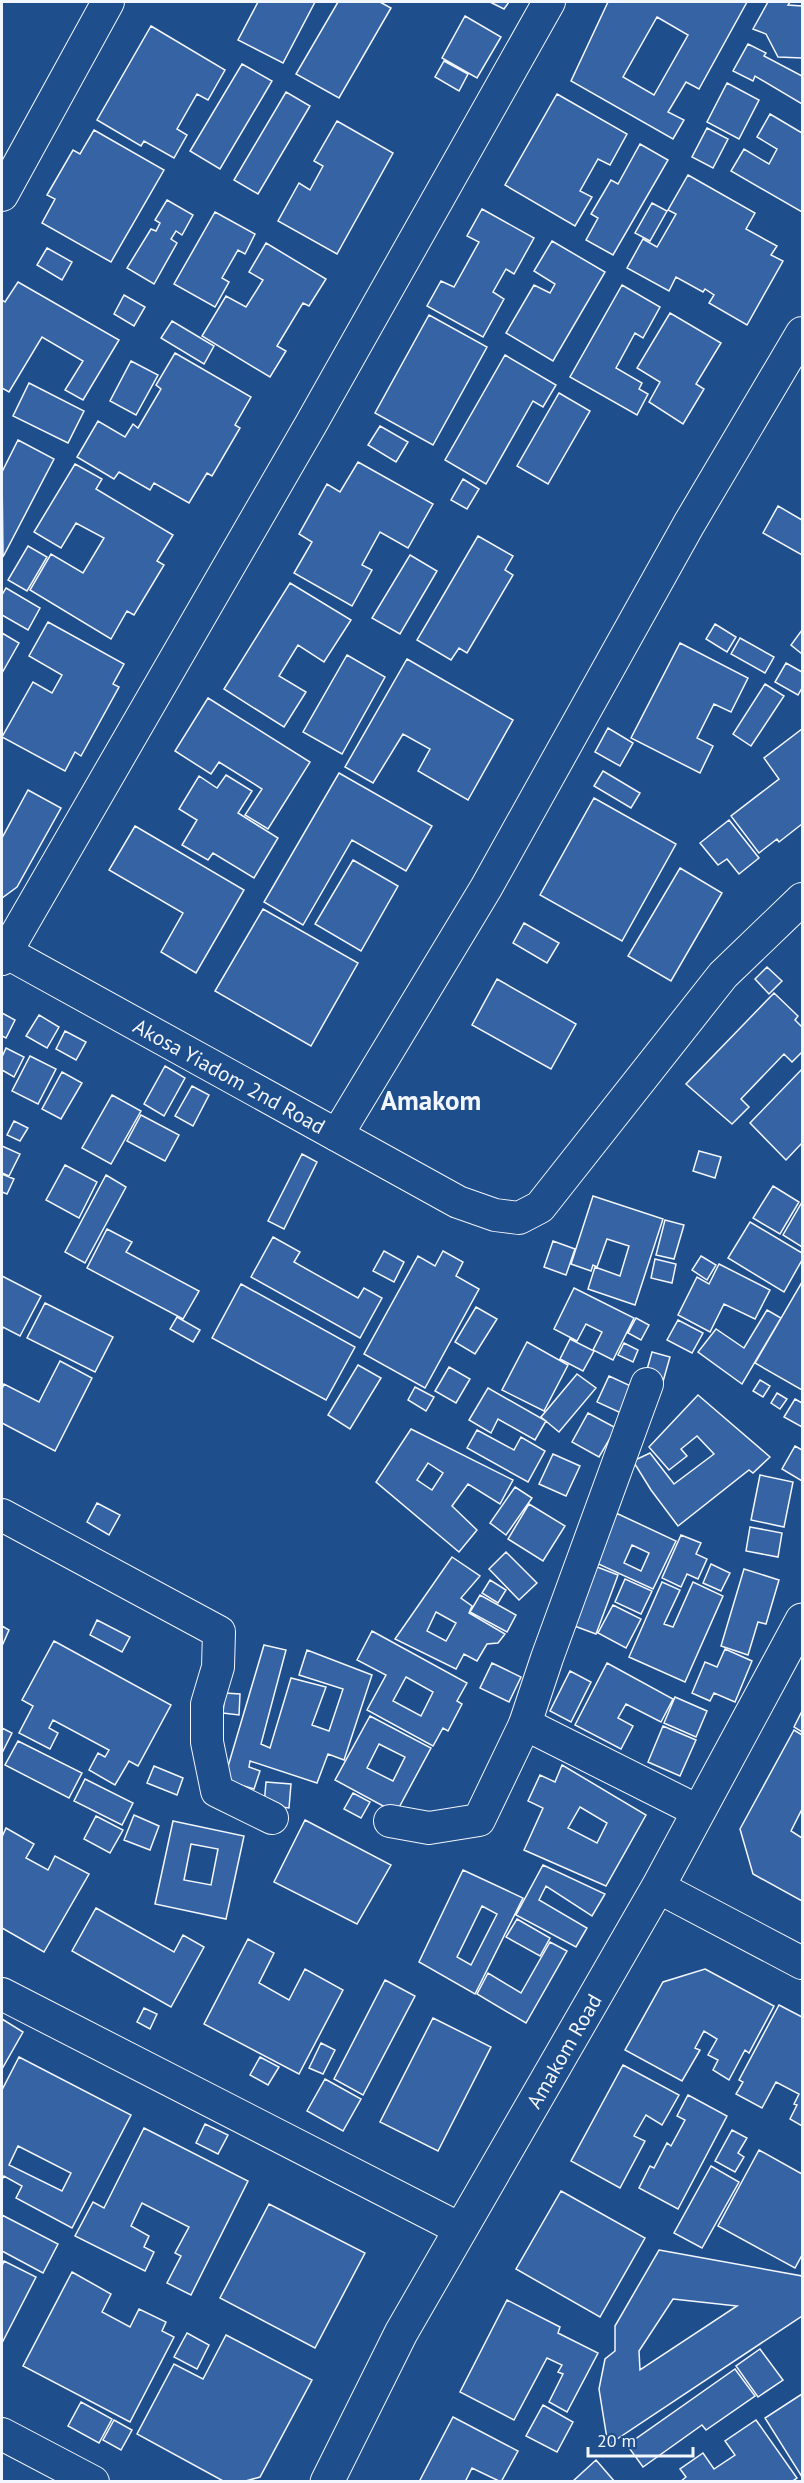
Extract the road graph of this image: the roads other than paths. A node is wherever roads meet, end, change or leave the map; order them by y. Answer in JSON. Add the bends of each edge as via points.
{"nodes":[{"id":1,"x":108,"y":2,"type":"edge"},
{"id":2,"x":549,"y":2,"type":"edge"},
{"id":3,"x":2,"y":195,"type":"edge"},
{"id":4,"x":802,"y":333,"type":"edge"},
{"id":5,"x":802,"y":899,"type":"edge"},
{"id":6,"x":3,"y":954,"type":"edge"},
{"id":7,"x":337,"y":1135,"type":"junction"},
{"id":8,"x":647,"y":1384,"type":"dead end"},
{"id":9,"x":2,"y":1515,"type":"edge"},
{"id":10,"x":802,"y":1620,"type":"edge"},
{"id":11,"x":525,"y":1724,"type":"junction"},
{"id":12,"x":698,"y":1811,"type":"junction"},
{"id":13,"x":272,"y":1818,"type":"dead end"},
{"id":14,"x":390,"y":1821,"type":"dead end"},
{"id":15,"x":658,"y":1887,"type":"junction"},
{"id":16,"x":802,"y":1963,"type":"edge"},
{"id":17,"x":2,"y":1994,"type":"edge"},
{"id":18,"x":460,"y":2229,"type":"junction"},
{"id":19,"x":2,"y":2434,"type":"edge"},
{"id":20,"x":93,"y":2481,"type":"edge"},
{"id":21,"x":327,"y":2481,"type":"edge"}],
"edges":[{"from":1,"to":3,"type":"street"},
{"from":2,"to":6,"type":"street","via":[[311,424]]},
{"from":4,"to":7,"type":"street","via":[[689,524],[486,888]]},
{"from":5,"to":7,"type":"street","name":"Akosa Yiadom 2nd Road","via":[[723,975],[540,1207],[519,1218],[495,1215],[458,1202]]},
{"from":6,"to":7,"type":"street","name":"Akosa Yiadom 2nd Road"},
{"from":8,"to":11,"type":"street"},
{"from":9,"to":13,"type":"street","via":[[219,1632],[218,1667],[207,1704],[207,1742],[218,1791]]},
{"from":10,"to":12,"type":"street","name":"Amakom Road"},
{"from":11,"to":12,"type":"street"},
{"from":11,"to":14,"type":"street","via":[[479,1820],[429,1828]]},
{"from":12,"to":15,"type":"street","name":"Amakom Road"},
{"from":15,"to":16,"type":"street"},
{"from":15,"to":18,"type":"street","name":"Amakom Road"},
{"from":17,"to":18,"type":"street"},
{"from":18,"to":21,"type":"street","name":"Amakom Road","via":[[401,2333]]},
{"from":19,"to":20,"type":"street"}]}
